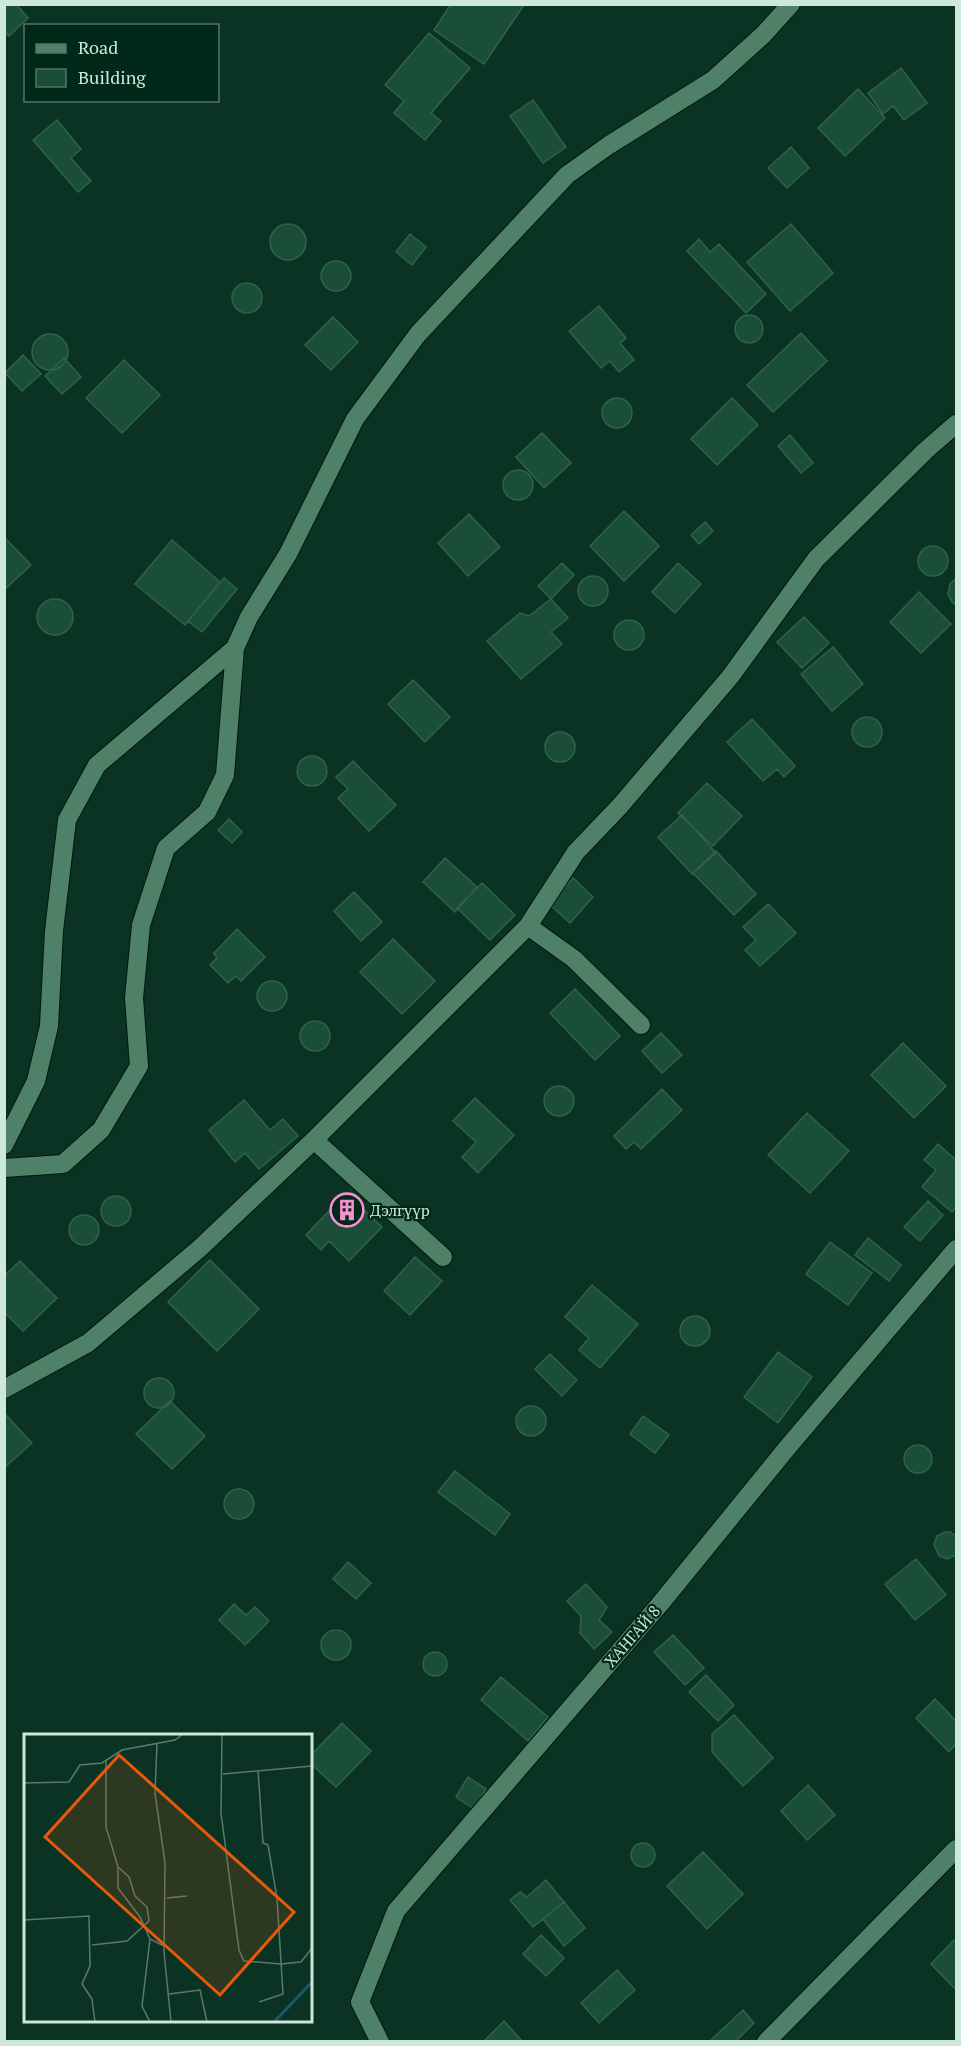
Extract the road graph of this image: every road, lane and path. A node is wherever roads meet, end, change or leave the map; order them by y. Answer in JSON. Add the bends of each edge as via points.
{"nodes":[{"id":1,"x":791,"y":4,"type":"edge"},
{"id":2,"x":957,"y":424,"type":"edge"},
{"id":3,"x":235,"y":648,"type":"junction"},
{"id":4,"x":528,"y":926,"type":"junction"},
{"id":5,"x":641,"y":1025,"type":"dead end"},
{"id":6,"x":314,"y":1140,"type":"junction"},
{"id":7,"x":4,"y":1145,"type":"edge"},
{"id":8,"x":4,"y":1168,"type":"edge"},
{"id":9,"x":957,"y":1249,"type":"edge"},
{"id":10,"x":443,"y":1257,"type":"dead end"},
{"id":11,"x":4,"y":1389,"type":"edge"},
{"id":12,"x":957,"y":1849,"type":"edge"},
{"id":13,"x":380,"y":2042,"type":"edge"},
{"id":14,"x":766,"y":2042,"type":"edge"}],
"edges":[{"from":1,"to":3,"type":"street","via":[[713,80],[567,175],[418,334],[355,419],[288,554],[249,617]]},
{"from":2,"to":4,"type":"street","via":[[816,559],[730,677],[576,852]]},
{"from":3,"to":7,"type":"street","via":[[97,765],[68,820],[54,931],[50,1026],[36,1081]]},
{"from":3,"to":8,"type":"street","via":[[225,775],[207,812],[166,848],[141,925],[134,998],[139,1066],[101,1130],[63,1164]]},
{"from":4,"to":5,"type":"street","via":[[574,959]]},
{"from":4,"to":6,"type":"street"},
{"from":6,"to":10,"type":"street"},
{"from":6,"to":11,"type":"street","via":[[200,1248],[88,1343]]},
{"from":9,"to":13,"type":"street","name":"ХАНГАЙ 8","via":[[396,1911],[360,2002]]},
{"from":12,"to":14,"type":"street"}]}
